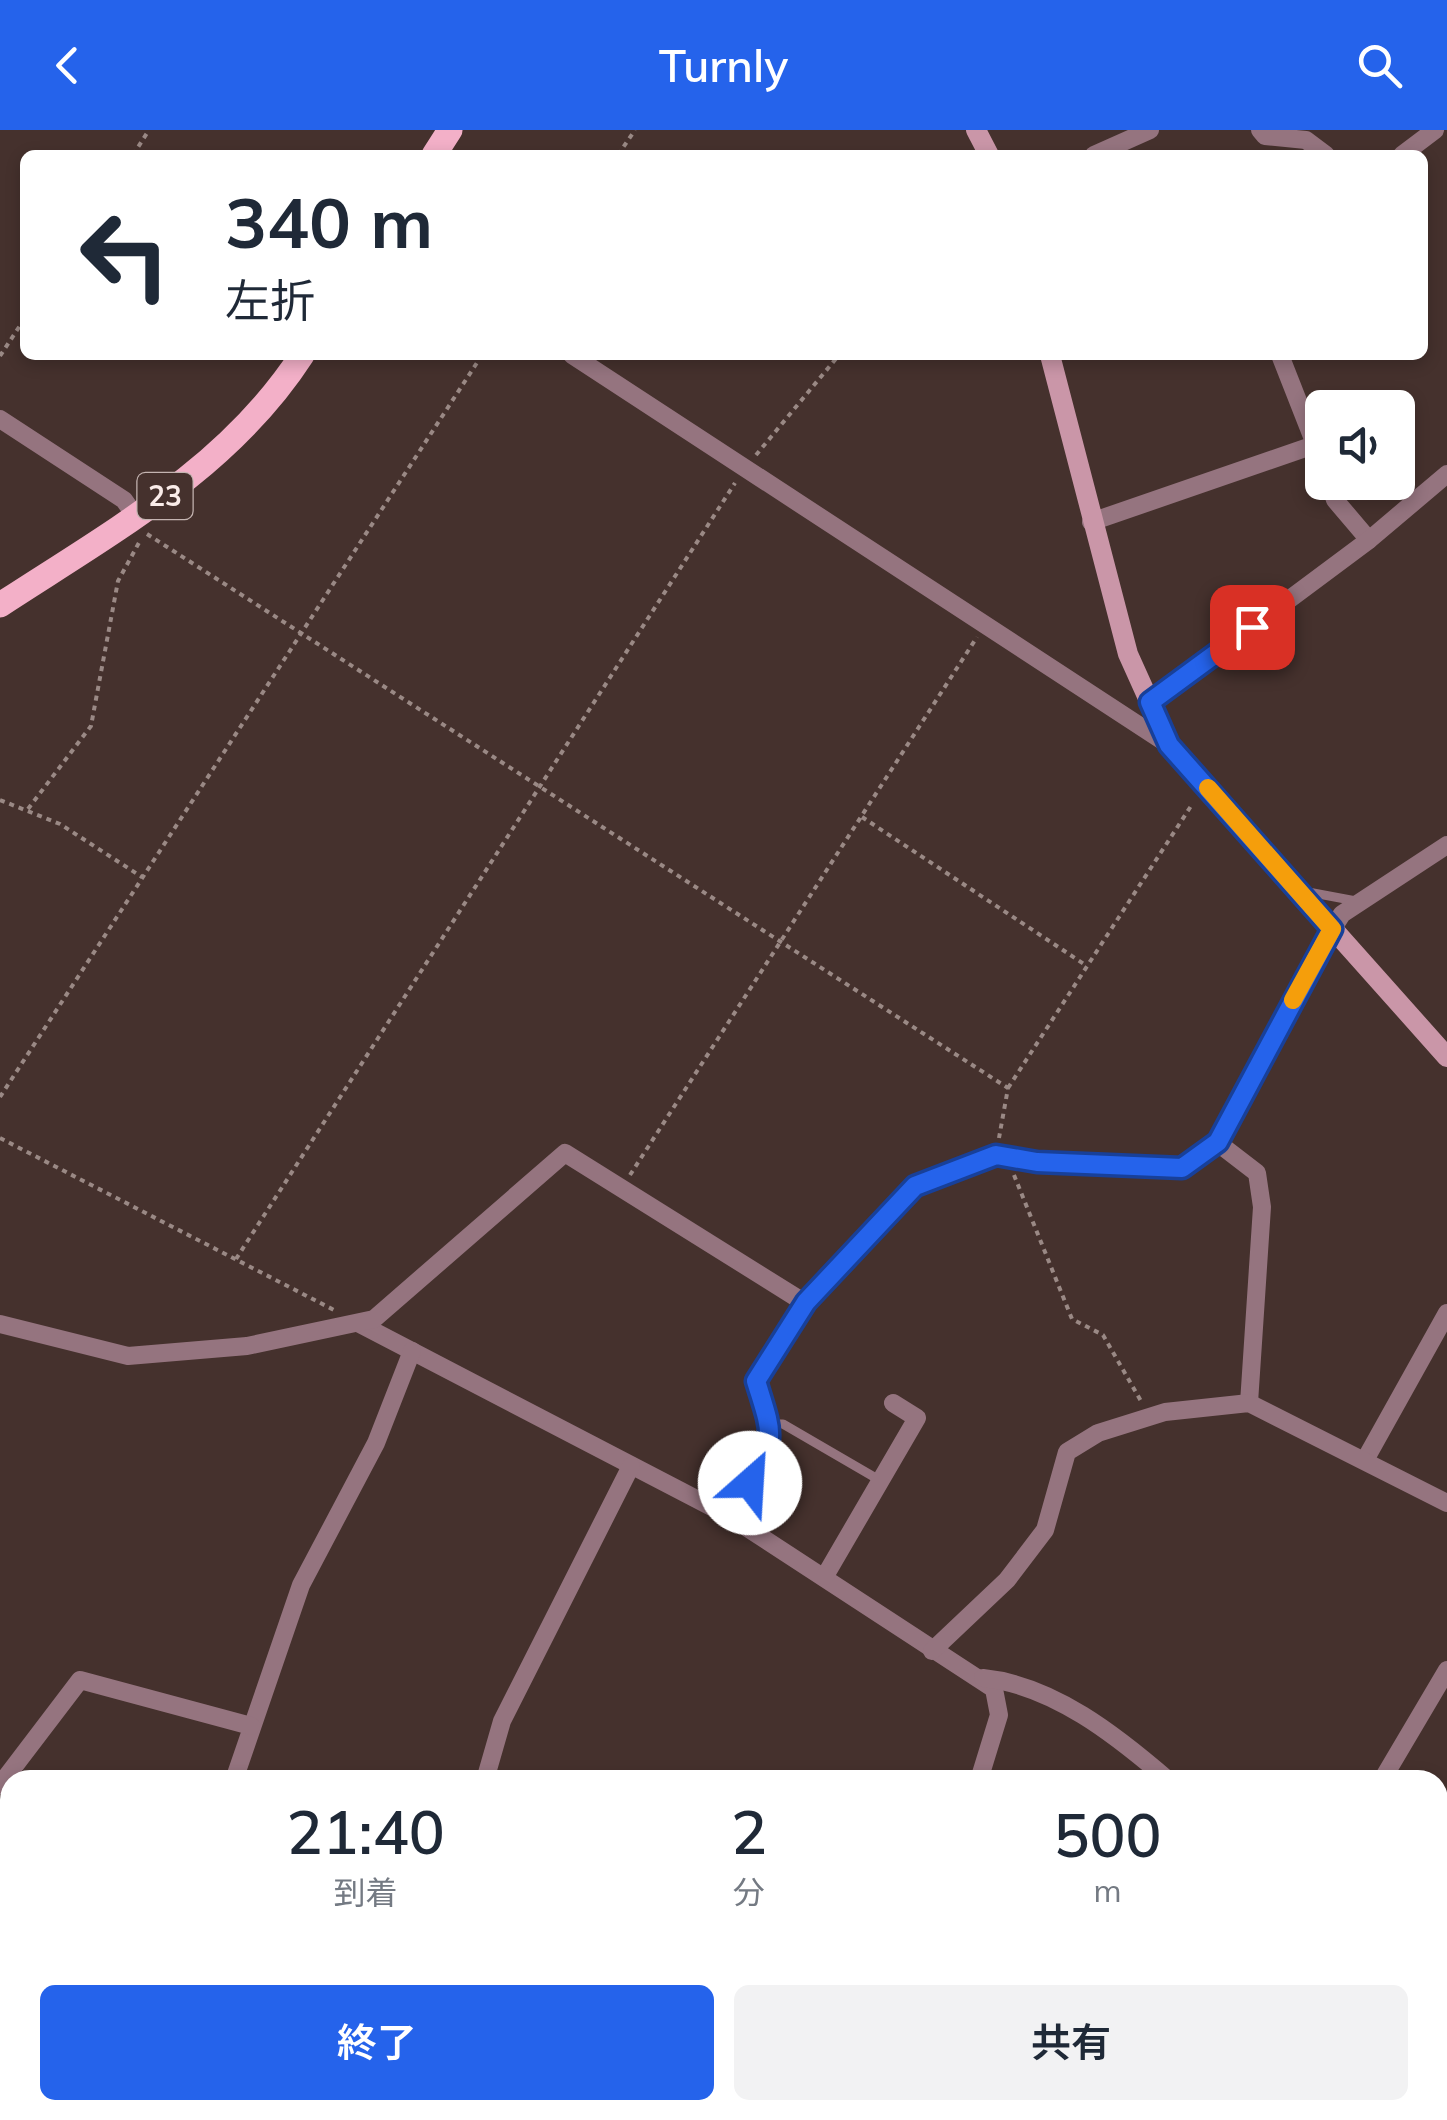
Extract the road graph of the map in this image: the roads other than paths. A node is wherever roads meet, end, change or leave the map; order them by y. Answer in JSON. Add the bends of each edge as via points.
{"nodes":[{"id":1,"x":1150,"y":130,"type":"edge"},
{"id":2,"x":1260,"y":130,"type":"edge"},
{"id":3,"x":1435,"y":130,"type":"edge"},
{"id":4,"x":1124,"y":139,"type":"junction"},
{"id":5,"x":1103,"y":150,"type":"edge"},
{"id":6,"x":1134,"y":150,"type":"edge"},
{"id":7,"x":1319,"y":150,"type":"edge"},
{"id":8,"x":1409,"y":150,"type":"edge"},
{"id":9,"x":298,"y":360,"type":"edge"},
{"id":10,"x":580,"y":360,"type":"edge"},
{"id":11,"x":1051,"y":360,"type":"edge"},
{"id":12,"x":1287,"y":360,"type":"edge"},
{"id":13,"x":1305,"y":411,"type":"edge"},
{"id":14,"x":0,"y":418,"type":"edge"},
{"id":15,"x":1305,"y":458,"type":"edge"},
{"id":16,"x":1447,"y":474,"type":"edge"},
{"id":17,"x":1335,"y":500,"type":"edge"},
{"id":18,"x":1091,"y":522,"type":"junction"},
{"id":19,"x":140,"y":525,"type":"junction"},
{"id":20,"x":1369,"y":540,"type":"junction"},
{"id":21,"x":0,"y":606,"type":"edge"},
{"id":22,"x":1150,"y":702,"type":"junction"},
{"id":23,"x":1169,"y":745,"type":"junction"},
{"id":24,"x":1447,"y":845,"type":"edge"},
{"id":25,"x":1288,"y":880,"type":"junction"},
{"id":26,"x":1358,"y":901,"type":"junction"},
{"id":27,"x":1332,"y":929,"type":"junction"},
{"id":28,"x":1447,"y":1057,"type":"edge"},
{"id":29,"x":1218,"y":1142,"type":"junction"},
{"id":30,"x":806,"y":1302,"type":"junction"},
{"id":31,"x":1447,"y":1314,"type":"edge"},
{"id":32,"x":358,"y":1322,"type":"junction"},
{"id":33,"x":0,"y":1324,"type":"edge"},
{"id":34,"x":412,"y":1351,"type":"junction"},
{"id":35,"x":893,"y":1403,"type":"dead end"},
{"id":36,"x":1249,"y":1403,"type":"junction"},
{"id":37,"x":769,"y":1424,"type":"junction"},
{"id":38,"x":1364,"y":1460,"type":"junction"},
{"id":39,"x":631,"y":1466,"type":"junction"},
{"id":40,"x":881,"y":1481,"type":"junction"},
{"id":41,"x":1447,"y":1502,"type":"edge"},
{"id":42,"x":729,"y":1516,"type":"junction"},
{"id":43,"x":826,"y":1576,"type":"junction"},
{"id":44,"x":932,"y":1651,"type":"junction"},
{"id":45,"x":1447,"y":1670,"type":"edge"},
{"id":46,"x":975,"y":1677,"type":"junction"},
{"id":47,"x":250,"y":1726,"type":"junction"},
{"id":48,"x":11,"y":1770,"type":"edge"},
{"id":49,"x":237,"y":1770,"type":"edge"},
{"id":50,"x":488,"y":1770,"type":"edge"},
{"id":51,"x":982,"y":1770,"type":"edge"},
{"id":52,"x":1155,"y":1770,"type":"edge"},
{"id":53,"x":1388,"y":1770,"type":"edge"}],
"edges":[{"from":1,"to":4,"type":"street"},
{"from":2,"to":7,"type":"street","via":[[1306,140]]},
{"from":3,"to":8,"type":"street"},
{"from":4,"to":5,"type":"street"},
{"from":4,"to":6,"type":"street"},
{"from":9,"to":19,"type":"main road","number":"23","via":[[220,452]]},
{"from":10,"to":23,"type":"street"},
{"from":11,"to":18,"type":"street"},
{"from":12,"to":13,"type":"street"},
{"from":14,"to":19,"type":"street","via":[[124,500]]},
{"from":15,"to":18,"type":"street"},
{"from":16,"to":20,"type":"street"},
{"from":17,"to":20,"type":"street"},
{"from":18,"to":22,"type":"street","via":[[1128,654]]},
{"from":19,"to":21,"type":"main road","number":"23"},
{"from":20,"to":22,"type":"street"},
{"from":22,"to":23,"type":"street"},
{"from":23,"to":25,"type":"street"},
{"from":24,"to":26,"type":"street"},
{"from":25,"to":26,"type":"lane","via":[[1326,898]]},
{"from":25,"to":27,"type":"street"},
{"from":26,"to":27,"type":"street"},
{"from":27,"to":28,"type":"street"},
{"from":27,"to":29,"type":"street"},
{"from":29,"to":30,"type":"street","via":[[1182,1168],[1001,1156],[915,1186]]},
{"from":29,"to":36,"type":"street","via":[[1257,1172],[1262,1207]]},
{"from":30,"to":32,"type":"street","via":[[565,1153],[374,1319]]},
{"from":30,"to":37,"type":"street","via":[[756,1381]]},
{"from":31,"to":38,"type":"street"},
{"from":32,"to":33,"type":"street","via":[[247,1346],[128,1356]]},
{"from":32,"to":34,"type":"street"},
{"from":34,"to":39,"type":"street"},
{"from":34,"to":47,"type":"street","via":[[376,1443],[301,1585]]},
{"from":35,"to":40,"type":"street","via":[[917,1418]]},
{"from":36,"to":38,"type":"street"},
{"from":36,"to":44,"type":"street","via":[[1150,1417],[1066,1452],[1045,1530],[1008,1580]]},
{"from":37,"to":40,"type":"lane","via":[[783,1424]]},
{"from":37,"to":42,"type":"street","via":[[770,1450]]},
{"from":38,"to":41,"type":"street"},
{"from":39,"to":42,"type":"street"},
{"from":39,"to":50,"type":"street","via":[[502,1721]]},
{"from":40,"to":43,"type":"street"},
{"from":42,"to":43,"type":"street"},
{"from":43,"to":44,"type":"street"},
{"from":44,"to":46,"type":"street"},
{"from":45,"to":53,"type":"street"},
{"from":46,"to":51,"type":"street","via":[[994,1689],[999,1715]]},
{"from":46,"to":52,"type":"street","via":[[998,1679],[1078,1711]]},
{"from":47,"to":48,"type":"street","via":[[80,1680]]},
{"from":47,"to":49,"type":"street"}]}
